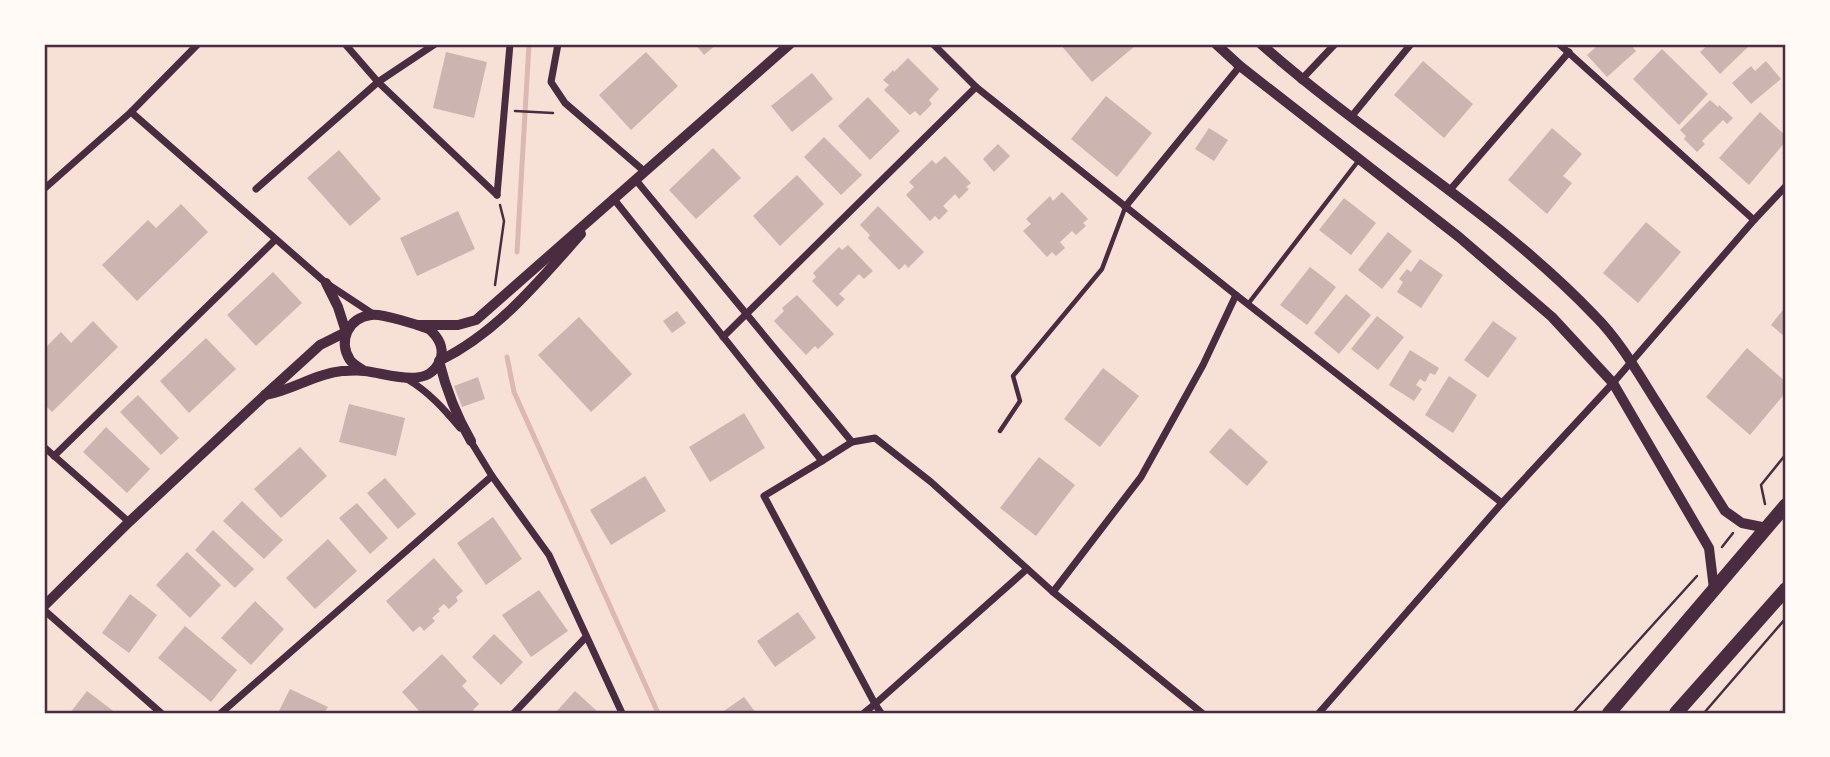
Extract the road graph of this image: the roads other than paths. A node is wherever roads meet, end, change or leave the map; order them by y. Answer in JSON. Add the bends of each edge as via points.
{"nodes":[{"id":1,"x":198,"y":44,"type":"edge"},
{"id":2,"x":345,"y":44,"type":"edge"},
{"id":3,"x":435,"y":44,"type":"edge"},
{"id":4,"x":510,"y":44,"type":"edge"},
{"id":5,"x":558,"y":44,"type":"edge"},
{"id":6,"x":790,"y":44,"type":"edge"},
{"id":7,"x":933,"y":44,"type":"edge"},
{"id":8,"x":1216,"y":44,"type":"edge"},
{"id":9,"x":1261,"y":44,"type":"edge"},
{"id":10,"x":1335,"y":44,"type":"edge"},
{"id":11,"x":1411,"y":44,"type":"edge"},
{"id":12,"x":1559,"y":44,"type":"edge"},
{"id":13,"x":1569,"y":52,"type":"junction"},
{"id":14,"x":1240,"y":66,"type":"junction"},
{"id":15,"x":1301,"y":80,"type":"junction"},
{"id":16,"x":378,"y":82,"type":"junction"},
{"id":17,"x":976,"y":88,"type":"junction"},
{"id":18,"x":131,"y":112,"type":"junction"},
{"id":19,"x":1351,"y":117,"type":"junction"},
{"id":20,"x":1360,"y":160,"type":"junction"},
{"id":21,"x":639,"y":175,"type":"junction"},
{"id":22,"x":1786,"y":186,"type":"edge"},
{"id":23,"x":44,"y":188,"type":"edge"},
{"id":24,"x":256,"y":189,"type":"dead end"},
{"id":25,"x":1449,"y":191,"type":"junction"},
{"id":26,"x":613,"y":198,"type":"junction"},
{"id":27,"x":1125,"y":207,"type":"junction"},
{"id":28,"x":1754,"y":220,"type":"junction"},
{"id":29,"x":275,"y":240,"type":"junction"},
{"id":30,"x":326,"y":283,"type":"junction"},
{"id":31,"x":1236,"y":295,"type":"junction"},
{"id":32,"x":1248,"y":304,"type":"junction"},
{"id":33,"x":373,"y":314,"type":"junction"},
{"id":34,"x":746,"y":315,"type":"junction"},
{"id":35,"x":418,"y":325,"type":"junction"},
{"id":36,"x":346,"y":332,"type":"junction"},
{"id":37,"x":723,"y":337,"type":"junction"},
{"id":38,"x":439,"y":361,"type":"junction"},
{"id":39,"x":1631,"y":362,"type":"junction"},
{"id":40,"x":362,"y":370,"type":"junction"},
{"id":41,"x":404,"y":378,"type":"junction"},
{"id":42,"x":1613,"y":383,"type":"junction"},
{"id":43,"x":265,"y":395,"type":"junction"},
{"id":44,"x":1000,"y":431,"type":"dead end"},
{"id":45,"x":471,"y":442,"type":"junction"},
{"id":46,"x":852,"y":443,"type":"junction"},
{"id":47,"x":44,"y":447,"type":"edge"},
{"id":48,"x":54,"y":456,"type":"junction"},
{"id":49,"x":822,"y":461,"type":"junction"},
{"id":50,"x":492,"y":476,"type":"junction"},
{"id":51,"x":1502,"y":503,"type":"junction"},
{"id":52,"x":1786,"y":505,"type":"edge"},
{"id":53,"x":129,"y":522,"type":"junction"},
{"id":54,"x":1767,"y":528,"type":"junction"},
{"id":55,"x":1027,"y":569,"type":"junction"},
{"id":56,"x":1714,"y":589,"type":"junction"},
{"id":57,"x":1786,"y":589,"type":"edge"},
{"id":58,"x":1053,"y":592,"type":"junction"},
{"id":59,"x":44,"y":608,"type":"edge"},
{"id":60,"x":586,"y":637,"type":"junction"},
{"id":61,"x":875,"y":705,"type":"junction"},
{"id":62,"x":161,"y":713,"type":"edge"},
{"id":63,"x":221,"y":713,"type":"edge"},
{"id":64,"x":514,"y":713,"type":"edge"},
{"id":65,"x":622,"y":713,"type":"edge"},
{"id":66,"x":864,"y":713,"type":"edge"},
{"id":67,"x":881,"y":713,"type":"edge"},
{"id":68,"x":1202,"y":713,"type":"edge"},
{"id":69,"x":1319,"y":713,"type":"edge"},
{"id":70,"x":1609,"y":713,"type":"edge"},
{"id":71,"x":1676,"y":713,"type":"edge"}],
"edges":[{"from":1,"to":18,"type":"street"},
{"from":2,"to":16,"type":"street"},
{"from":3,"to":16,"type":"street"},
{"from":4,"to":16,"type":"street","via":[[497,195]]},
{"from":5,"to":21,"type":"street","via":[[551,82],[565,103]]},
{"from":6,"to":21,"type":"street"},
{"from":7,"to":17,"type":"street"},
{"from":8,"to":14,"type":"street"},
{"from":9,"to":15,"type":"street"},
{"from":10,"to":15,"type":"street"},
{"from":11,"to":19,"type":"street"},
{"from":12,"to":13,"type":"street"},
{"from":13,"to":25,"type":"street"},
{"from":13,"to":28,"type":"street"},
{"from":14,"to":20,"type":"street"},
{"from":14,"to":27,"type":"street"},
{"from":15,"to":19,"type":"street"},
{"from":16,"to":24,"type":"street"},
{"from":17,"to":27,"type":"street"},
{"from":17,"to":34,"type":"street"},
{"from":18,"to":23,"type":"street"},
{"from":18,"to":29,"type":"street"},
{"from":19,"to":25,"type":"street"},
{"from":20,"to":32,"type":"lane"},
{"from":20,"to":42,"type":"street","via":[[1552,317]]},
{"from":21,"to":26,"type":"street"},
{"from":21,"to":34,"type":"street"},
{"from":22,"to":28,"type":"street"},
{"from":25,"to":39,"type":"street","via":[[1528,253],[1597,317]]},
{"from":26,"to":35,"type":"street","via":[[476,320]]},
{"from":26,"to":37,"type":"street"},
{"from":26,"to":38,"type":"street","via":[[532,290],[476,340]]},
{"from":27,"to":31,"type":"street"},
{"from":27,"to":44,"type":"lane","via":[[1102,269],[1013,376],[1020,401]]},
{"from":28,"to":39,"type":"street"},
{"from":29,"to":30,"type":"street"},
{"from":29,"to":48,"type":"street"},
{"from":30,"to":33,"type":"street"},
{"from":30,"to":36,"type":"street"},
{"from":31,"to":32,"type":"street"},
{"from":31,"to":58,"type":"street","via":[[1141,477]]},
{"from":32,"to":51,"type":"street"},
{"from":33,"to":35,"type":"street"},
{"from":33,"to":36,"type":"street","via":[[353,323]]},
{"from":34,"to":37,"type":"street"},
{"from":34,"to":46,"type":"street"},
{"from":35,"to":38,"type":"street","via":[[436,335],[441,344]]},
{"from":36,"to":40,"type":"street","via":[[347,354]]},
{"from":36,"to":43,"type":"street","via":[[320,345]]},
{"from":37,"to":49,"type":"street"},
{"from":38,"to":41,"type":"street","via":[[428,374]]},
{"from":38,"to":45,"type":"street"},
{"from":39,"to":42,"type":"street"},
{"from":39,"to":54,"type":"street","via":[[1725,511],[1742,523]]},
{"from":40,"to":41,"type":"street"},
{"from":40,"to":43,"type":"street","via":[[317,376]]},
{"from":41,"to":45,"type":"street","via":[[438,402]]},
{"from":42,"to":51,"type":"street"},
{"from":42,"to":56,"type":"street","via":[[1709,548]]},
{"from":43,"to":53,"type":"street"},
{"from":45,"to":50,"type":"street"},
{"from":46,"to":49,"type":"street"},
{"from":46,"to":55,"type":"street","via":[[874,438],[931,482]]},
{"from":47,"to":48,"type":"street"},
{"from":48,"to":53,"type":"street"},
{"from":49,"to":61,"type":"street","via":[[764,496]]},
{"from":50,"to":60,"type":"street","via":[[549,555]]},
{"from":50,"to":63,"type":"street"},
{"from":51,"to":69,"type":"street"},
{"from":52,"to":54,"type":"main road"},
{"from":53,"to":59,"type":"street"},
{"from":54,"to":56,"type":"main road"},
{"from":55,"to":58,"type":"street"},
{"from":55,"to":61,"type":"street"},
{"from":56,"to":70,"type":"main road"},
{"from":57,"to":71,"type":"main road"},
{"from":58,"to":68,"type":"street"},
{"from":59,"to":62,"type":"street"},
{"from":60,"to":64,"type":"street"},
{"from":60,"to":65,"type":"street"},
{"from":61,"to":66,"type":"street"},
{"from":61,"to":67,"type":"street"}]}
